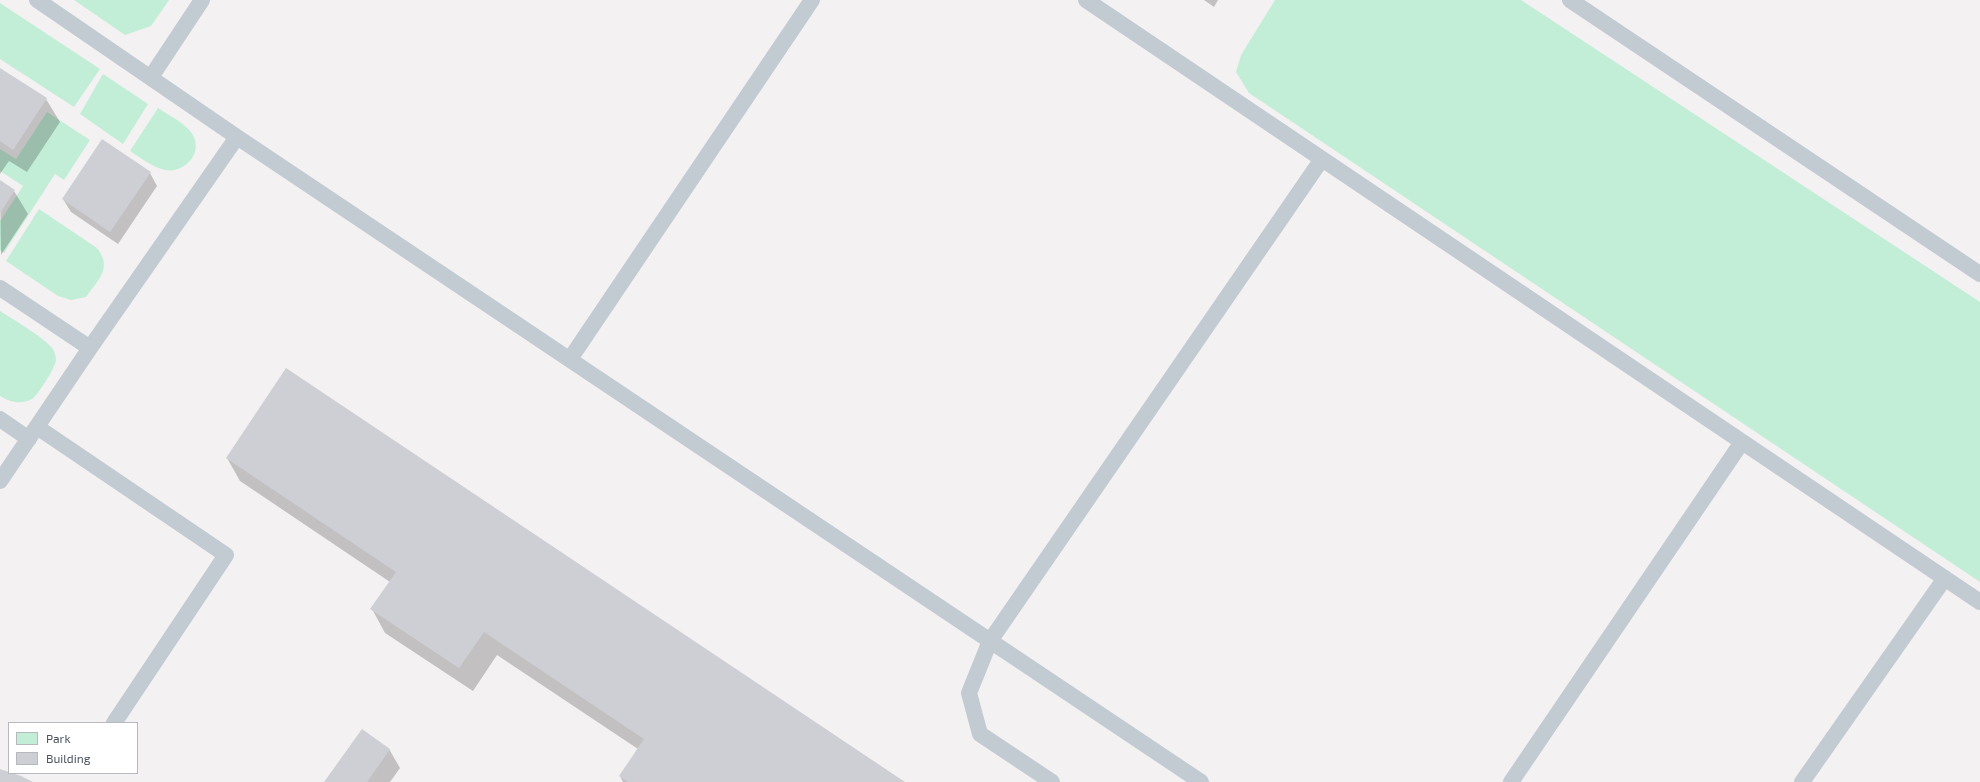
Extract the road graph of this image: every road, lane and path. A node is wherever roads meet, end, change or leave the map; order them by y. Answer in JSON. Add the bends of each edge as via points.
{"nodes":[{"id":1,"x":37,"y":0,"type":"edge"},
{"id":2,"x":202,"y":0,"type":"edge"},
{"id":3,"x":812,"y":0,"type":"edge"},
{"id":4,"x":1086,"y":0,"type":"edge"},
{"id":5,"x":1570,"y":0,"type":"edge"},
{"id":6,"x":151,"y":77,"type":"junction"},
{"id":7,"x":238,"y":137,"type":"junction"},
{"id":8,"x":1322,"y":159,"type":"junction"},
{"id":9,"x":1980,"y":274,"type":"edge"},
{"id":10,"x":0,"y":288,"type":"edge"},
{"id":11,"x":90,"y":348,"type":"junction"},
{"id":12,"x":570,"y":359,"type":"junction"},
{"id":13,"x":0,"y":419,"type":"edge"},
{"id":14,"x":33,"y":433,"type":"junction"},
{"id":15,"x":1742,"y":442,"type":"junction"},
{"id":16,"x":0,"y":481,"type":"edge"},
{"id":17,"x":1945,"y":578,"type":"junction"},
{"id":18,"x":1980,"y":602,"type":"edge"},
{"id":19,"x":990,"y":641,"type":"junction"},
{"id":20,"x":115,"y":722,"type":"edge"},
{"id":21,"x":1052,"y":782,"type":"edge"},
{"id":22,"x":1201,"y":782,"type":"edge"},
{"id":23,"x":1511,"y":782,"type":"edge"},
{"id":24,"x":1802,"y":782,"type":"edge"}],
"edges":[{"from":1,"to":6,"type":"lane"},
{"from":2,"to":6,"type":"lane"},
{"from":3,"to":12,"type":"lane"},
{"from":4,"to":8,"type":"lane"},
{"from":5,"to":9,"type":"lane"},
{"from":6,"to":7,"type":"lane"},
{"from":7,"to":11,"type":"lane"},
{"from":7,"to":12,"type":"lane"},
{"from":8,"to":15,"type":"lane"},
{"from":8,"to":19,"type":"lane"},
{"from":10,"to":11,"type":"lane"},
{"from":11,"to":14,"type":"lane"},
{"from":12,"to":19,"type":"lane"},
{"from":13,"to":14,"type":"lane"},
{"from":14,"to":16,"type":"lane"},
{"from":14,"to":20,"type":"lane","via":[[226,555]]},
{"from":15,"to":17,"type":"lane"},
{"from":15,"to":23,"type":"lane"},
{"from":17,"to":18,"type":"lane"},
{"from":17,"to":24,"type":"lane"},
{"from":19,"to":21,"type":"lane","via":[[969,693],[980,734]]},
{"from":19,"to":22,"type":"lane"}]}
